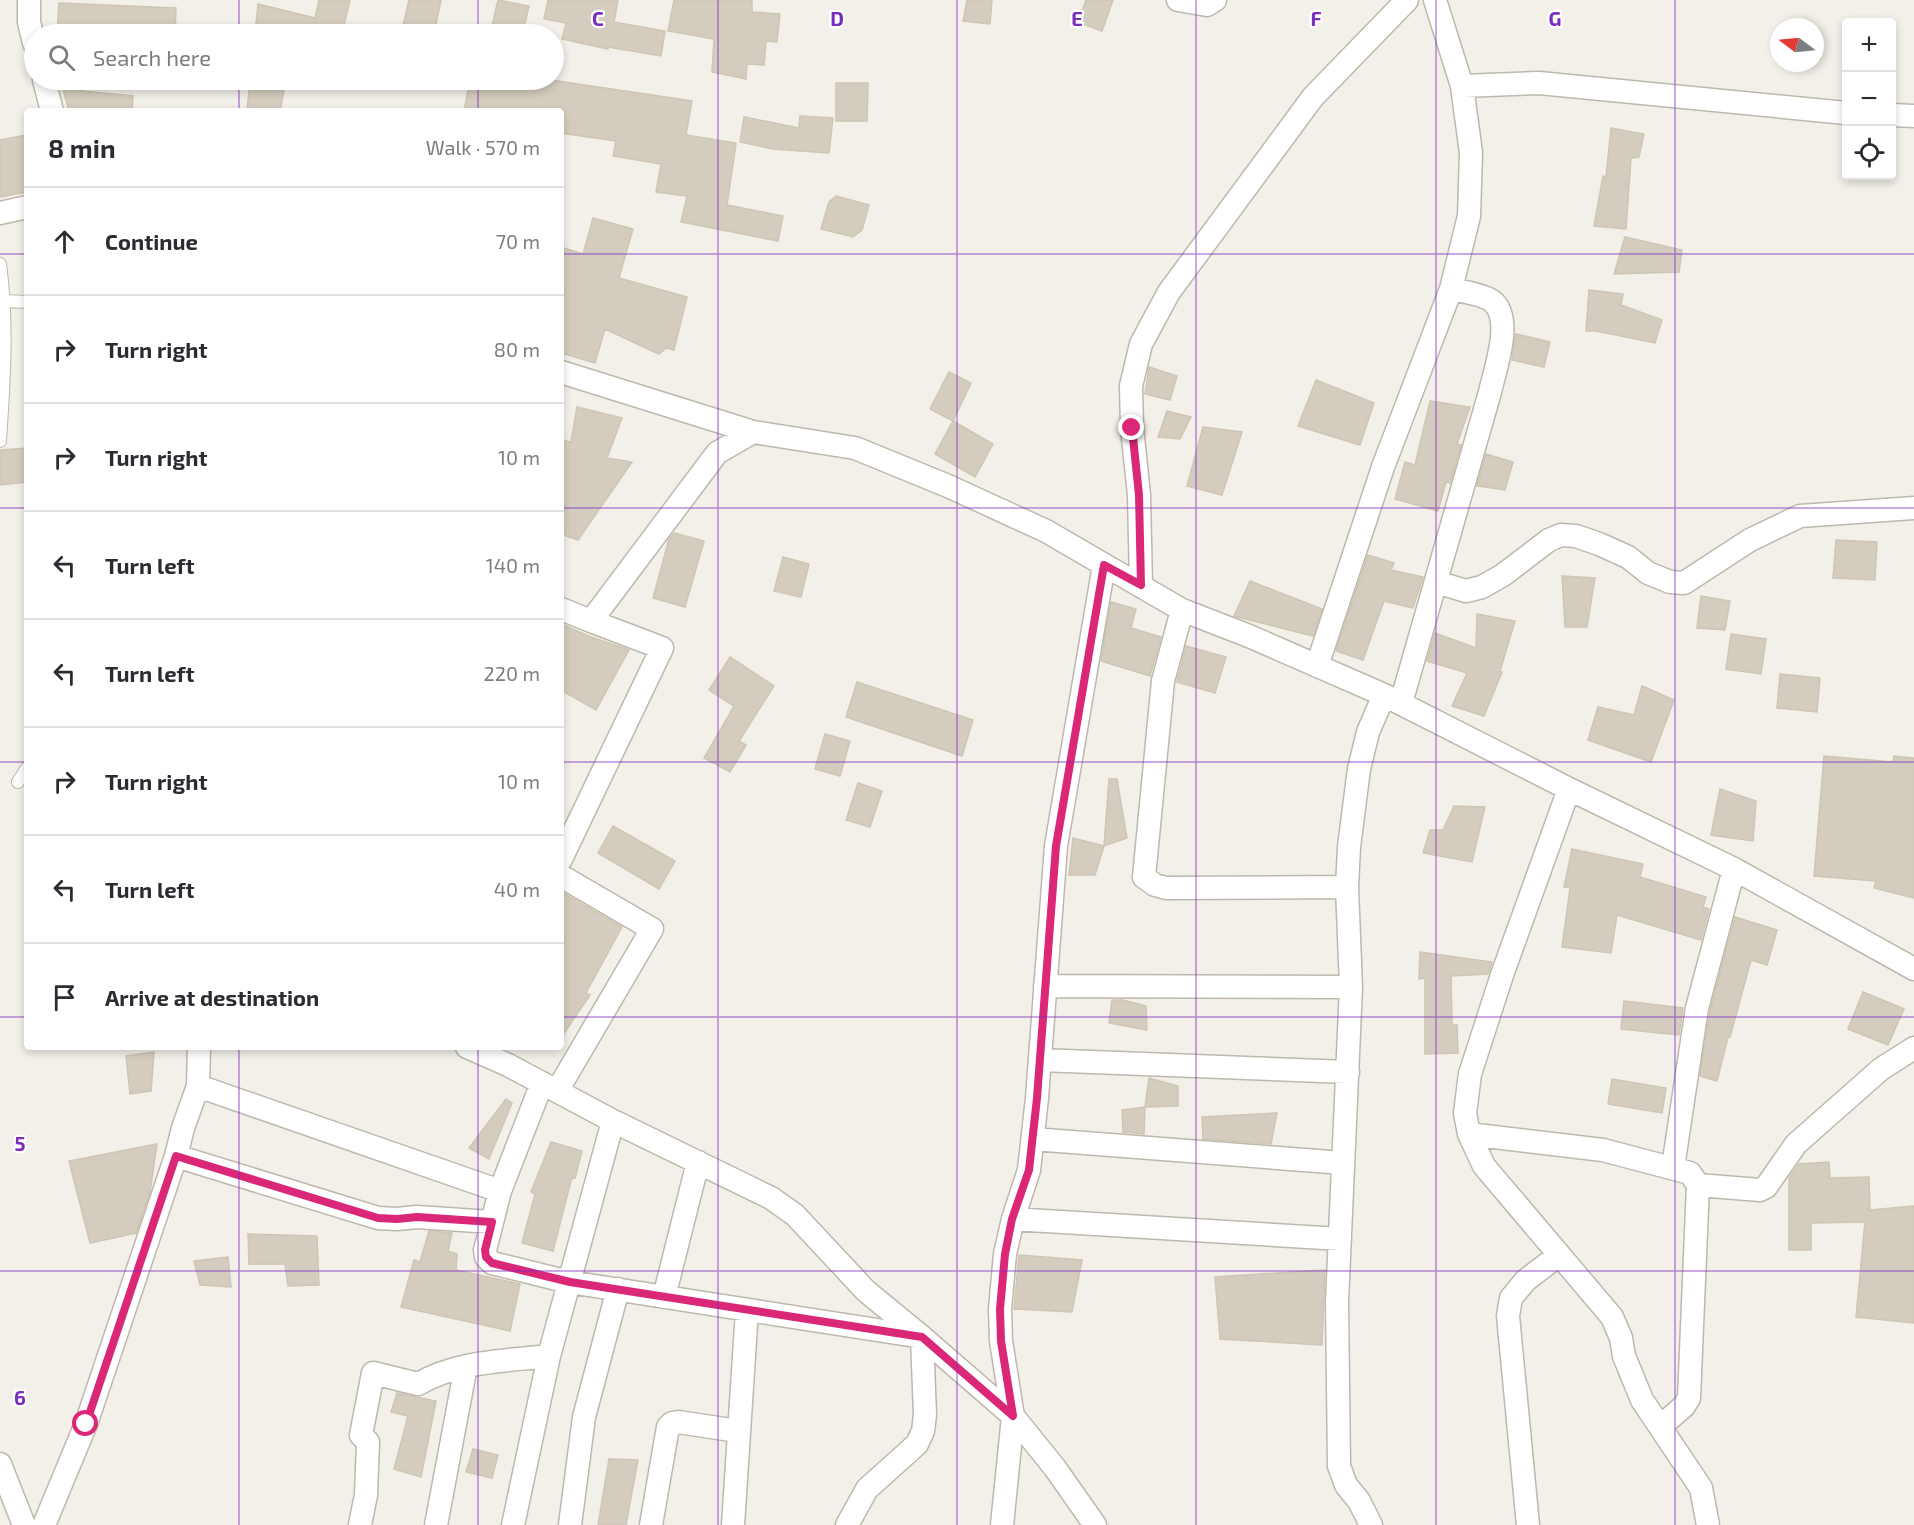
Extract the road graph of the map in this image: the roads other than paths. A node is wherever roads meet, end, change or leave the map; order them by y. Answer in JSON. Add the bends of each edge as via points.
{"nodes":[{"id":1,"x":29,"y":0,"type":"edge"},
{"id":2,"x":1178,"y":0,"type":"edge"},
{"id":3,"x":1215,"y":0,"type":"edge"},
{"id":4,"x":1407,"y":0,"type":"edge"},
{"id":5,"x":1435,"y":0,"type":"edge"},
{"id":6,"x":29,"y":24,"type":"edge"},
{"id":7,"x":1462,"y":86,"type":"junction"},
{"id":8,"x":47,"y":90,"type":"edge"},
{"id":9,"x":51,"y":108,"type":"edge"},
{"id":10,"x":1842,"y":113,"type":"edge"},
{"id":11,"x":1896,"y":115,"type":"edge"},
{"id":12,"x":1914,"y":116,"type":"edge"},
{"id":13,"x":24,"y":208,"type":"edge"},
{"id":14,"x":0,"y":213,"type":"edge"},
{"id":15,"x":0,"y":264,"type":"edge"},
{"id":16,"x":1451,"y":289,"type":"junction"},
{"id":17,"x":5,"y":301,"type":"junction"},
{"id":18,"x":24,"y":302,"type":"edge"},
{"id":19,"x":564,"y":373,"type":"edge"},
{"id":20,"x":753,"y":432,"type":"junction"},
{"id":21,"x":0,"y":441,"type":"edge"},
{"id":22,"x":1914,"y":508,"type":"edge"},
{"id":23,"x":1104,"y":565,"type":"junction"},
{"id":24,"x":1436,"y":582,"type":"junction"},
{"id":25,"x":1141,"y":585,"type":"junction"},
{"id":26,"x":564,"y":610,"type":"edge"},
{"id":27,"x":1182,"y":610,"type":"junction"},
{"id":28,"x":591,"y":621,"type":"junction"},
{"id":29,"x":1317,"y":666,"type":"junction"},
{"id":30,"x":1392,"y":699,"type":"junction"},
{"id":31,"x":24,"y":773,"type":"edge"},
{"id":32,"x":18,"y":782,"type":"dead end"},
{"id":33,"x":1569,"y":789,"type":"junction"},
{"id":34,"x":564,"y":853,"type":"edge"},
{"id":35,"x":1734,"y":869,"type":"junction"},
{"id":36,"x":564,"y":878,"type":"edge"},
{"id":37,"x":1347,"y":887,"type":"junction"},
{"id":38,"x":1914,"y":969,"type":"edge"},
{"id":39,"x":1046,"y":986,"type":"junction"},
{"id":40,"x":1351,"y":987,"type":"junction"},
{"id":41,"x":1914,"y":1048,"type":"edge"},
{"id":42,"x":199,"y":1050,"type":"edge"},
{"id":43,"x":474,"y":1050,"type":"edge"},
{"id":44,"x":1040,"y":1060,"type":"junction"},
{"id":45,"x":1348,"y":1072,"type":"junction"},
{"id":46,"x":198,"y":1086,"type":"junction"},
{"id":47,"x":549,"y":1087,"type":"junction"},
{"id":48,"x":613,"y":1121,"type":"junction"},
{"id":49,"x":1469,"y":1134,"type":"junction"},
{"id":50,"x":1033,"y":1139,"type":"junction"},
{"id":51,"x":176,"y":1156,"type":"junction"},
{"id":52,"x":698,"y":1162,"type":"junction"},
{"id":53,"x":1343,"y":1163,"type":"junction"},
{"id":54,"x":1673,"y":1167,"type":"junction"},
{"id":55,"x":1698,"y":1185,"type":"junction"},
{"id":56,"x":500,"y":1191,"type":"junction"},
{"id":57,"x":1012,"y":1219,"type":"junction"},
{"id":58,"x":492,"y":1222,"type":"junction"},
{"id":59,"x":1340,"y":1239,"type":"junction"},
{"id":60,"x":1559,"y":1255,"type":"junction"},
{"id":61,"x":570,"y":1282,"type":"junction"},
{"id":62,"x":618,"y":1289,"type":"junction"},
{"id":63,"x":664,"y":1297,"type":"junction"},
{"id":64,"x":747,"y":1310,"type":"junction"},
{"id":65,"x":922,"y":1337,"type":"junction"},
{"id":66,"x":549,"y":1356,"type":"junction"},
{"id":67,"x":466,"y":1366,"type":"junction"},
{"id":68,"x":1013,"y":1416,"type":"junction"},
{"id":69,"x":1660,"y":1427,"type":"junction"},
{"id":70,"x":738,"y":1431,"type":"junction"},
{"id":71,"x":0,"y":1464,"type":"edge"},
{"id":72,"x":24,"y":1525,"type":"edge"},
{"id":73,"x":44,"y":1525,"type":"edge"},
{"id":74,"x":360,"y":1525,"type":"edge"},
{"id":75,"x":436,"y":1525,"type":"edge"},
{"id":76,"x":513,"y":1525,"type":"edge"},
{"id":77,"x":570,"y":1525,"type":"edge"},
{"id":78,"x":651,"y":1525,"type":"edge"},
{"id":79,"x":733,"y":1525,"type":"edge"},
{"id":80,"x":847,"y":1525,"type":"edge"},
{"id":81,"x":1002,"y":1525,"type":"edge"},
{"id":82,"x":1095,"y":1525,"type":"edge"},
{"id":83,"x":1371,"y":1525,"type":"edge"},
{"id":84,"x":1528,"y":1525,"type":"edge"},
{"id":85,"x":1708,"y":1525,"type":"edge"}],
"edges":[{"from":1,"to":6,"type":"street"},
{"from":2,"to":3,"type":"street","via":[[1207,5]]},
{"from":4,"to":25,"type":"street","via":[[1312,97],[1168,292],[1141,344],[1131,386]]},
{"from":5,"to":7,"type":"street"},
{"from":7,"to":10,"type":"street","via":[[1539,83]]},
{"from":7,"to":16,"type":"street","via":[[1471,153],[1468,216]]},
{"from":8,"to":9,"type":"street"},
{"from":11,"to":12,"type":"street"},
{"from":13,"to":14,"type":"street"},
{"from":15,"to":17,"type":"lane"},
{"from":16,"to":24,"type":"street","via":[[1491,300],[1501,310],[1503,321],[1490,392]]},
{"from":16,"to":29,"type":"street","via":[[1383,467]]},
{"from":17,"to":18,"type":"lane"},
{"from":17,"to":21,"type":"lane","via":[[6,367]]},
{"from":19,"to":20,"type":"street"},
{"from":20,"to":23,"type":"street","via":[[855,448],[1046,531]]},
{"from":20,"to":28,"type":"street","via":[[717,453]]},
{"from":22,"to":24,"type":"street","via":[[1800,516],[1750,540],[1684,583],[1648,573],[1628,557],[1599,543],[1561,535],[1482,586],[1466,591]]},
{"from":23,"to":25,"type":"street"},
{"from":23,"to":39,"type":"street","via":[[1056,846]]},
{"from":24,"to":30,"type":"street"},
{"from":25,"to":27,"type":"street"},
{"from":26,"to":28,"type":"street"},
{"from":27,"to":29,"type":"street"},
{"from":27,"to":37,"type":"street","via":[[1163,681],[1144,877],[1166,888]]},
{"from":28,"to":34,"type":"street","via":[[662,648]]},
{"from":29,"to":30,"type":"street"},
{"from":30,"to":33,"type":"street"},
{"from":30,"to":37,"type":"street","via":[[1368,732],[1359,770]]},
{"from":31,"to":32,"type":"lane"},
{"from":33,"to":35,"type":"street"},
{"from":33,"to":49,"type":"street","via":[[1470,1074],[1465,1113]]},
{"from":35,"to":38,"type":"street"},
{"from":35,"to":54,"type":"street","via":[[1697,1008]]},
{"from":36,"to":47,"type":"street","via":[[652,929]]},
{"from":37,"to":40,"type":"street"},
{"from":39,"to":40,"type":"street"},
{"from":39,"to":44,"type":"street"},
{"from":40,"to":45,"type":"street"},
{"from":41,"to":55,"type":"street","via":[[1881,1069],[1796,1144],[1766,1187],[1760,1190]]},
{"from":42,"to":46,"type":"street"},
{"from":43,"to":47,"type":"street"},
{"from":44,"to":45,"type":"street"},
{"from":44,"to":50,"type":"street"},
{"from":45,"to":53,"type":"street"},
{"from":46,"to":51,"type":"street"},
{"from":46,"to":56,"type":"street"},
{"from":47,"to":48,"type":"street"},
{"from":47,"to":56,"type":"street"},
{"from":48,"to":52,"type":"street"},
{"from":48,"to":61,"type":"street"},
{"from":49,"to":54,"type":"street","via":[[1603,1150]]},
{"from":49,"to":60,"type":"street","via":[[1484,1166]]},
{"from":50,"to":53,"type":"street"},
{"from":50,"to":57,"type":"street","via":[[1029,1170]]},
{"from":51,"to":58,"type":"street","via":[[378,1218]]},
{"from":51,"to":73,"type":"street","via":[[86,1424]]},
{"from":52,"to":63,"type":"street"},
{"from":52,"to":65,"type":"street","via":[[771,1198],[795,1215],[866,1291]]},
{"from":53,"to":59,"type":"street"},
{"from":54,"to":55,"type":"street","via":[[1690,1173]]},
{"from":55,"to":69,"type":"street","via":[[1689,1398]]},
{"from":56,"to":58,"type":"street"},
{"from":57,"to":59,"type":"street"},
{"from":57,"to":68,"type":"street","via":[[1000,1309]]},
{"from":58,"to":61,"type":"street","via":[[485,1250],[492,1263]]},
{"from":59,"to":83,"type":"street","via":[[1336,1302],[1339,1466]]},
{"from":60,"to":69,"type":"street","via":[[1612,1317],[1633,1381]]},
{"from":60,"to":84,"type":"street","via":[[1526,1280],[1511,1298],[1508,1316]]},
{"from":61,"to":62,"type":"street"},
{"from":61,"to":66,"type":"street"},
{"from":62,"to":63,"type":"street"},
{"from":62,"to":77,"type":"street","via":[[584,1417]]},
{"from":63,"to":64,"type":"street"},
{"from":64,"to":65,"type":"street"},
{"from":64,"to":70,"type":"street"},
{"from":65,"to":68,"type":"street"},
{"from":65,"to":80,"type":"street","via":[[926,1415],[923,1431],[917,1444],[867,1489]]},
{"from":66,"to":67,"type":"street"},
{"from":66,"to":76,"type":"street"},
{"from":67,"to":74,"type":"street","via":[[436,1373],[418,1384],[373,1373],[361,1435],[368,1442],[366,1495]]},
{"from":67,"to":75,"type":"street"},
{"from":68,"to":81,"type":"street"},
{"from":68,"to":82,"type":"street"},
{"from":69,"to":85,"type":"street","via":[[1701,1488]]},
{"from":70,"to":78,"type":"street","via":[[678,1422],[668,1427]]},
{"from":70,"to":79,"type":"street"},
{"from":71,"to":72,"type":"street"}]}
